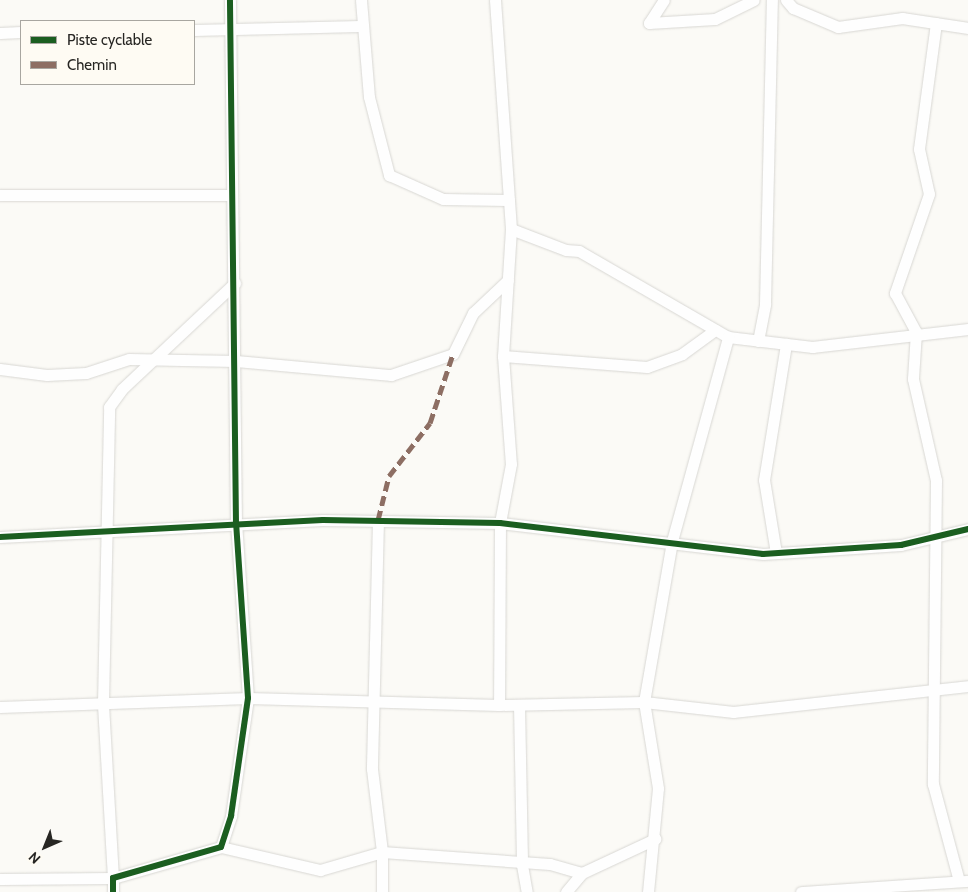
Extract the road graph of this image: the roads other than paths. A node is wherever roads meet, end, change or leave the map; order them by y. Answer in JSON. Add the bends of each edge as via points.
{"nodes":[{"id":1,"x":230,"y":0,"type":"edge"},
{"id":2,"x":361,"y":0,"type":"edge"},
{"id":3,"x":494,"y":0,"type":"edge"},
{"id":4,"x":664,"y":0,"type":"edge"},
{"id":5,"x":754,"y":0,"type":"edge"},
{"id":6,"x":772,"y":0,"type":"edge"},
{"id":7,"x":786,"y":0,"type":"edge"},
{"id":8,"x":936,"y":23,"type":"junction"},
{"id":9,"x":360,"y":26,"type":"junction"},
{"id":10,"x":968,"y":28,"type":"edge"},
{"id":11,"x":195,"y":30,"type":"edge"},
{"id":12,"x":230,"y":30,"type":"junction"},
{"id":13,"x":0,"y":32,"type":"edge"},
{"id":14,"x":20,"y":32,"type":"edge"},
{"id":15,"x":232,"y":195,"type":"junction"},
{"id":16,"x":0,"y":196,"type":"edge"},
{"id":17,"x":509,"y":200,"type":"junction"},
{"id":18,"x":511,"y":229,"type":"junction"},
{"id":19,"x":508,"y":280,"type":"junction"},
{"id":20,"x":235,"y":283,"type":"junction"},
{"id":21,"x":968,"y":329,"type":"edge"},
{"id":22,"x":715,"y":330,"type":"junction"},
{"id":23,"x":916,"y":332,"type":"junction"},
{"id":24,"x":728,"y":337,"type":"junction"},
{"id":25,"x":758,"y":341,"type":"junction"},
{"id":26,"x":786,"y":344,"type":"junction"},
{"id":27,"x":503,"y":356,"type":"junction"},
{"id":28,"x":154,"y":360,"type":"junction"},
{"id":29,"x":236,"y":361,"type":"junction"},
{"id":30,"x":0,"y":369,"type":"edge"},
{"id":31,"x":378,"y":520,"type":"junction"},
{"id":32,"x":500,"y":523,"type":"junction"},
{"id":33,"x":236,"y":524,"type":"junction"},
{"id":34,"x":106,"y":529,"type":"junction"},
{"id":35,"x":968,"y":529,"type":"edge"},
{"id":36,"x":0,"y":537,"type":"edge"},
{"id":37,"x":933,"y":538,"type":"junction"},
{"id":38,"x":672,"y":541,"type":"junction"},
{"id":39,"x":776,"y":553,"type":"junction"},
{"id":40,"x":968,"y":686,"type":"edge"},
{"id":41,"x":933,"y":693,"type":"junction"},
{"id":42,"x":248,"y":698,"type":"junction"},
{"id":43,"x":372,"y":702,"type":"junction"},
{"id":44,"x":644,"y":702,"type":"junction"},
{"id":45,"x":103,"y":703,"type":"junction"},
{"id":46,"x":499,"y":705,"type":"junction"},
{"id":47,"x":519,"y":705,"type":"junction"},
{"id":48,"x":0,"y":707,"type":"edge"},
{"id":49,"x":654,"y":839,"type":"junction"},
{"id":50,"x":221,"y":847,"type":"junction"},
{"id":51,"x":382,"y":852,"type":"junction"},
{"id":52,"x":522,"y":865,"type":"junction"},
{"id":53,"x":582,"y":873,"type":"junction"},
{"id":54,"x":113,"y":878,"type":"junction"},
{"id":55,"x":0,"y":879,"type":"edge"},
{"id":56,"x":964,"y":881,"type":"edge"},
{"id":57,"x":113,"y":892,"type":"edge"},
{"id":58,"x":382,"y":892,"type":"edge"},
{"id":59,"x":527,"y":892,"type":"edge"},
{"id":60,"x":566,"y":892,"type":"edge"},
{"id":61,"x":648,"y":892,"type":"edge"},
{"id":62,"x":801,"y":892,"type":"edge"}],
"edges":[{"from":1,"to":12,"type":"street"},
{"from":2,"to":9,"type":"street"},
{"from":3,"to":17,"type":"street"},
{"from":4,"to":5,"type":"street","via":[[649,23],[715,19]]},
{"from":6,"to":25,"type":"street","via":[[765,304]]},
{"from":7,"to":8,"type":"street","via":[[793,8],[838,28],[902,18]]},
{"from":8,"to":10,"type":"street"},
{"from":8,"to":23,"type":"street","via":[[919,149],[929,194],[895,294]]},
{"from":9,"to":12,"type":"street"},
{"from":9,"to":17,"type":"street","via":[[371,106],[389,175],[443,199]]},
{"from":11,"to":12,"type":"street"},
{"from":12,"to":15,"type":"street"},
{"from":13,"to":14,"type":"street"},
{"from":15,"to":16,"type":"street"},
{"from":15,"to":20,"type":"street"},
{"from":17,"to":18,"type":"street"},
{"from":18,"to":19,"type":"street"},
{"from":18,"to":22,"type":"street","via":[[566,250],[579,251]]},
{"from":19,"to":27,"type":"street"},
{"from":19,"to":29,"type":"street","via":[[473,313],[453,354],[404,373],[301,370]]},
{"from":20,"to":28,"type":"street"},
{"from":20,"to":29,"type":"street"},
{"from":21,"to":23,"type":"street"},
{"from":22,"to":24,"type":"street"},
{"from":22,"to":27,"type":"street","via":[[682,354],[647,367]]},
{"from":23,"to":26,"type":"street","via":[[812,346]]},
{"from":23,"to":37,"type":"street","via":[[913,379],[936,480]]},
{"from":24,"to":25,"type":"street"},
{"from":24,"to":38,"type":"street"},
{"from":25,"to":26,"type":"street"},
{"from":26,"to":39,"type":"street","via":[[764,480]]},
{"from":27,"to":32,"type":"street","via":[[511,464]]},
{"from":28,"to":29,"type":"street"},
{"from":28,"to":30,"type":"street","via":[[129,359],[86,373],[47,375]]},
{"from":28,"to":34,"type":"street","via":[[109,407]]},
{"from":29,"to":33,"type":"street"},
{"from":31,"to":32,"type":"street"},
{"from":31,"to":33,"type":"street"},
{"from":31,"to":43,"type":"street"},
{"from":32,"to":38,"type":"street"},
{"from":32,"to":46,"type":"street"},
{"from":33,"to":34,"type":"street"},
{"from":33,"to":42,"type":"street"},
{"from":34,"to":36,"type":"street"},
{"from":34,"to":45,"type":"street"},
{"from":35,"to":37,"type":"street"},
{"from":37,"to":39,"type":"street","via":[[901,545]]},
{"from":37,"to":41,"type":"street"},
{"from":38,"to":39,"type":"street"},
{"from":38,"to":44,"type":"street"},
{"from":40,"to":41,"type":"street"},
{"from":41,"to":44,"type":"street","via":[[733,712]]},
{"from":41,"to":56,"type":"street","via":[[932,784]]},
{"from":42,"to":43,"type":"street"},
{"from":42,"to":45,"type":"street"},
{"from":42,"to":50,"type":"street","via":[[231,816]]},
{"from":43,"to":46,"type":"street"},
{"from":43,"to":51,"type":"street","via":[[372,769]]},
{"from":44,"to":47,"type":"street"},
{"from":44,"to":49,"type":"street","via":[[658,788]]},
{"from":45,"to":48,"type":"street"},
{"from":45,"to":54,"type":"street"},
{"from":46,"to":47,"type":"street"},
{"from":47,"to":52,"type":"street"},
{"from":49,"to":53,"type":"street"},
{"from":49,"to":61,"type":"street"},
{"from":50,"to":51,"type":"street","via":[[320,870]]},
{"from":50,"to":54,"type":"street"},
{"from":51,"to":52,"type":"street"},
{"from":51,"to":58,"type":"street"},
{"from":52,"to":53,"type":"street","via":[[550,864]]},
{"from":52,"to":59,"type":"street"},
{"from":53,"to":60,"type":"street"},
{"from":54,"to":55,"type":"street"},
{"from":54,"to":57,"type":"street"},
{"from":56,"to":62,"type":"street"}]}
